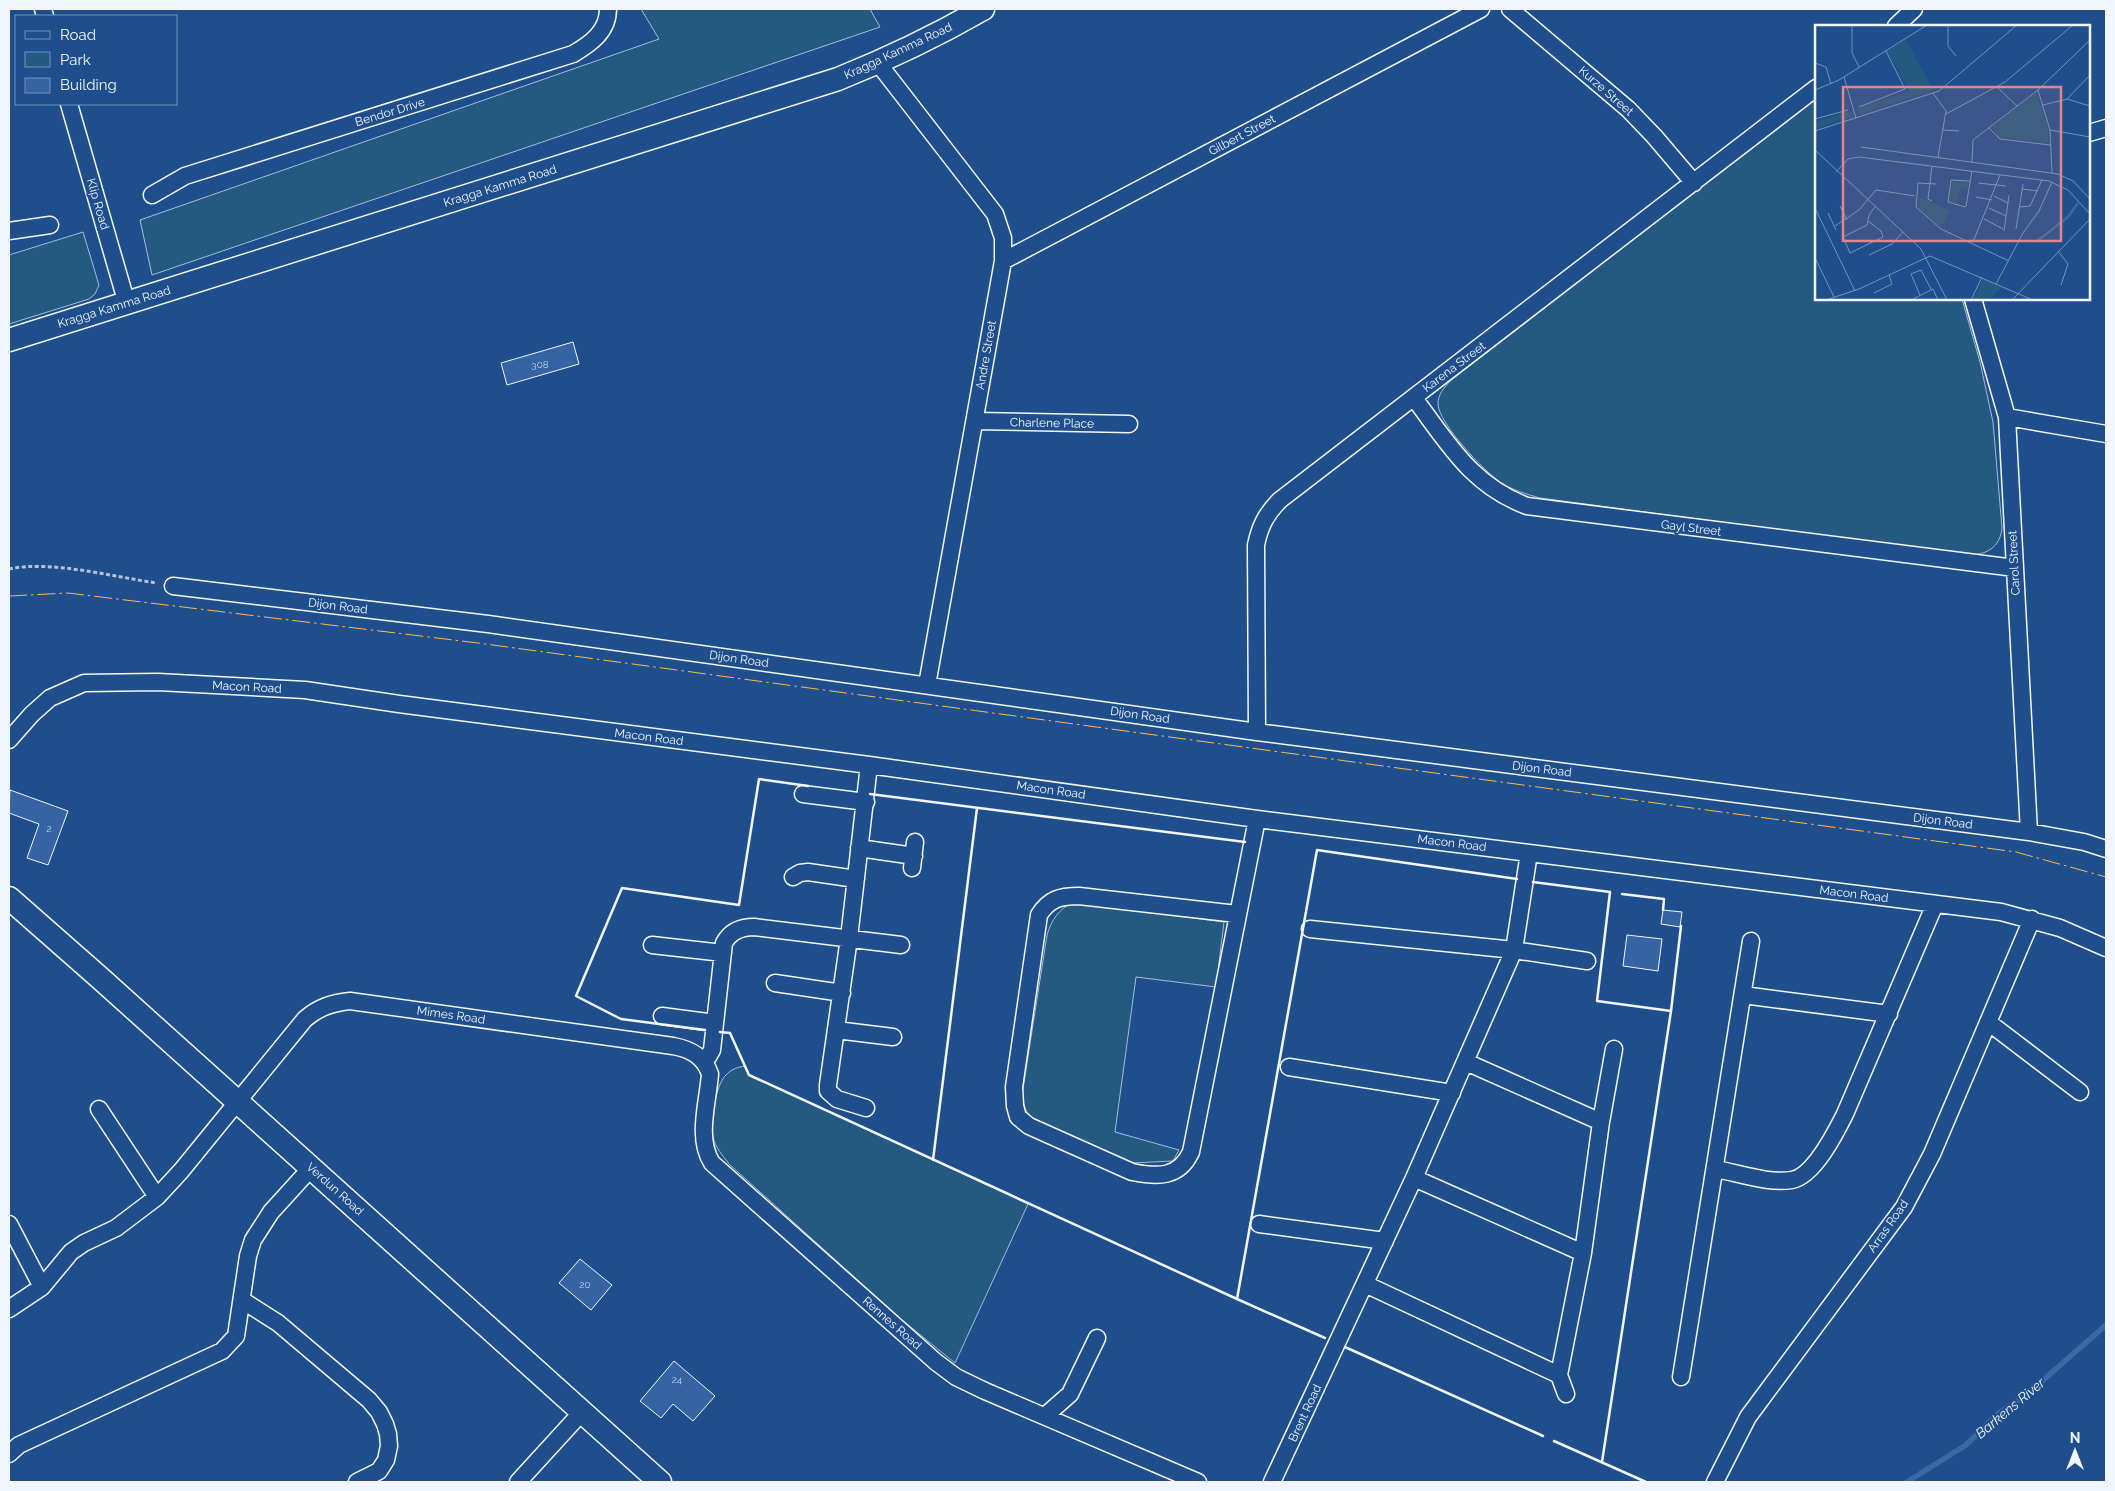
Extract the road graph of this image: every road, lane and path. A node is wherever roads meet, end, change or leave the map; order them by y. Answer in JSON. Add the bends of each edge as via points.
{"nodes":[{"id":1,"x":608,"y":9,"type":"edge"},
{"id":2,"x":983,"y":9,"type":"edge"},
{"id":3,"x":1481,"y":9,"type":"edge"},
{"id":4,"x":1510,"y":9,"type":"edge"},
{"id":5,"x":1914,"y":9,"type":"edge"},
{"id":6,"x":1897,"y":25,"type":"edge"},
{"id":7,"x":878,"y":63,"type":"junction"},
{"id":8,"x":1815,"y":89,"type":"edge"},
{"id":9,"x":69,"y":105,"type":"edge"},
{"id":10,"x":2106,"y":128,"type":"edge"},
{"id":11,"x":2090,"y":133,"type":"edge"},
{"id":12,"x":1694,"y":182,"type":"junction"},
{"id":13,"x":152,"y":195,"type":"dead end"},
{"id":14,"x":50,"y":225,"type":"dead end"},
{"id":15,"x":9,"y":230,"type":"edge"},
{"id":16,"x":1003,"y":261,"type":"junction"},
{"id":17,"x":1974,"y":300,"type":"edge"},
{"id":18,"x":126,"y":304,"type":"junction"},
{"id":19,"x":9,"y":340,"type":"edge"},
{"id":20,"x":1414,"y":398,"type":"junction"},
{"id":21,"x":2007,"y":417,"type":"junction"},
{"id":22,"x":975,"y":421,"type":"junction"},
{"id":23,"x":1129,"y":424,"type":"dead end"},
{"id":24,"x":2106,"y":434,"type":"edge"},
{"id":25,"x":2014,"y":568,"type":"junction"},
{"id":26,"x":9,"y":569,"type":"edge"},
{"id":27,"x":173,"y":586,"type":"joint"},
{"id":28,"x":927,"y":685,"type":"junction"},
{"id":29,"x":1257,"y":732,"type":"junction"},
{"id":30,"x":9,"y":740,"type":"edge"},
{"id":31,"x":869,"y":765,"type":"junction"},
{"id":32,"x":803,"y":794,"type":"dead end"},
{"id":33,"x":866,"y":802,"type":"junction"},
{"id":34,"x":1257,"y":819,"type":"junction"},
{"id":35,"x":2029,"y":832,"type":"junction"},
{"id":36,"x":859,"y":848,"type":"junction"},
{"id":37,"x":2106,"y":849,"type":"edge"},
{"id":38,"x":1529,"y":853,"type":"junction"},
{"id":39,"x":914,"y":855,"type":"dead end"},
{"id":40,"x":793,"y":877,"type":"dead end"},
{"id":41,"x":856,"y":879,"type":"junction"},
{"id":42,"x":9,"y":898,"type":"edge"},
{"id":43,"x":1935,"y":904,"type":"junction"},
{"id":44,"x":1237,"y":914,"type":"junction"},
{"id":45,"x":2032,"y":919,"type":"junction"},
{"id":46,"x":1310,"y":929,"type":"dead end"},
{"id":47,"x":849,"y":938,"type":"junction"},
{"id":48,"x":1751,"y":941,"type":"dead end"},
{"id":49,"x":652,"y":945,"type":"dead end"},
{"id":50,"x":901,"y":945,"type":"dead end"},
{"id":51,"x":2106,"y":948,"type":"edge"},
{"id":52,"x":1514,"y":950,"type":"junction"},
{"id":53,"x":723,"y":954,"type":"junction"},
{"id":54,"x":1587,"y":961,"type":"dead end"},
{"id":55,"x":775,"y":983,"type":"dead end"},
{"id":56,"x":842,"y":993,"type":"junction"},
{"id":57,"x":1742,"y":995,"type":"junction"},
{"id":58,"x":1889,"y":1014,"type":"junction"},
{"id":59,"x":662,"y":1016,"type":"dead end"},
{"id":60,"x":1988,"y":1022,"type":"junction"},
{"id":61,"x":715,"y":1023,"type":"junction"},
{"id":62,"x":836,"y":1030,"type":"junction"},
{"id":63,"x":893,"y":1038,"type":"dead end"},
{"id":64,"x":1614,"y":1049,"type":"dead end"},
{"id":65,"x":702,"y":1060,"type":"junction"},
{"id":66,"x":1466,"y":1062,"type":"junction"},
{"id":67,"x":1289,"y":1067,"type":"dead end"},
{"id":68,"x":2080,"y":1092,"type":"dead end"},
{"id":69,"x":1452,"y":1093,"type":"junction"},
{"id":70,"x":238,"y":1102,"type":"junction"},
{"id":71,"x":99,"y":1108,"type":"dead end"},
{"id":72,"x":866,"y":1108,"type":"dead end"},
{"id":73,"x":1601,"y":1122,"type":"junction"},
{"id":74,"x":311,"y":1168,"type":"junction"},
{"id":75,"x":1715,"y":1169,"type":"junction"},
{"id":76,"x":1414,"y":1178,"type":"junction"},
{"id":77,"x":157,"y":1197,"type":"junction"},
{"id":78,"x":9,"y":1224,"type":"edge"},
{"id":79,"x":1259,"y":1224,"type":"dead end"},
{"id":80,"x":1385,"y":1240,"type":"junction"},
{"id":81,"x":1584,"y":1253,"type":"junction"},
{"id":82,"x":1365,"y":1284,"type":"junction"},
{"id":83,"x":42,"y":1287,"type":"junction"},
{"id":84,"x":242,"y":1300,"type":"junction"},
{"id":85,"x":9,"y":1309,"type":"edge"},
{"id":86,"x":1097,"y":1338,"type":"dead end"},
{"id":87,"x":1559,"y":1375,"type":"junction"},
{"id":88,"x":1681,"y":1377,"type":"dead end"},
{"id":89,"x":1566,"y":1394,"type":"dead end"},
{"id":90,"x":582,"y":1412,"type":"junction"},
{"id":91,"x":1045,"y":1416,"type":"junction"},
{"id":92,"x":9,"y":1454,"type":"edge"},
{"id":93,"x":357,"y":1482,"type":"edge"},
{"id":94,"x":518,"y":1482,"type":"edge"},
{"id":95,"x":660,"y":1482,"type":"edge"},
{"id":96,"x":1198,"y":1482,"type":"edge"},
{"id":97,"x":1272,"y":1482,"type":"edge"},
{"id":98,"x":1715,"y":1482,"type":"edge"}],
"edges":[{"from":1,"to":13,"type":"street","name":"Bendor Drive","via":[[608,17],[595,40],[572,54],[185,176]]},
{"from":2,"to":7,"type":"main road","name":"Kragga Kamma Road","via":[[936,36]]},
{"from":3,"to":16,"type":"street","name":"Gilbert Street"},
{"from":4,"to":12,"type":"street","name":"Kurze Street","via":[[1628,109]]},
{"from":5,"to":6,"type":"street"},
{"from":7,"to":16,"type":"street","name":"Andre Street","via":[[995,214],[1003,238]]},
{"from":7,"to":18,"type":"main road","name":"Kragga Kamma Road","via":[[838,79]]},
{"from":8,"to":12,"type":"street","name":"Karena Street"},
{"from":9,"to":18,"type":"street","name":"Klip Road"},
{"from":10,"to":11,"type":"street"},
{"from":12,"to":20,"type":"street","name":"Karena Street"},
{"from":14,"to":15,"type":"street"},
{"from":16,"to":22,"type":"street","name":"Andre Street"},
{"from":17,"to":21,"type":"street","name":"Carol Street"},
{"from":18,"to":19,"type":"main road","name":"Kragga Kamma Road"},
{"from":20,"to":25,"type":"street","name":"Gayl Street","via":[[1469,470],[1507,499],[1527,506]]},
{"from":20,"to":29,"type":"street","name":"Karena Street","via":[[1267,512],[1256,545]]},
{"from":21,"to":24,"type":"street"},
{"from":21,"to":25,"type":"street","name":"Carol Street"},
{"from":22,"to":23,"type":"street","name":"Charlene Place"},
{"from":22,"to":28,"type":"street","name":"Andre Street"},
{"from":25,"to":35,"type":"street","name":"Carol Street"},
{"from":26,"to":27,"type":"path","via":[[54,568]]},
{"from":27,"to":28,"type":"street","name":"Dijon Road","via":[[488,624]]},
{"from":28,"to":29,"type":"street","name":"Dijon Road"},
{"from":29,"to":35,"type":"street","name":"Dijon Road"},
{"from":30,"to":31,"type":"street","name":"Macon Road","via":[[50,698],[84,683],[158,682],[305,690]]},
{"from":31,"to":33,"type":"street"},
{"from":31,"to":34,"type":"street","name":"Macon Road"},
{"from":32,"to":33,"type":"street"},
{"from":33,"to":36,"type":"street"},
{"from":34,"to":38,"type":"street","name":"Macon Road"},
{"from":34,"to":44,"type":"street"},
{"from":35,"to":37,"type":"street","name":"Dijon Road"},
{"from":36,"to":39,"type":"street"},
{"from":36,"to":41,"type":"street"},
{"from":38,"to":43,"type":"street","name":"Macon Road"},
{"from":38,"to":52,"type":"street","name":"Brent Road"},
{"from":40,"to":41,"type":"street","via":[[808,872]]},
{"from":41,"to":47,"type":"street"},
{"from":42,"to":70,"type":"main road","name":"Verdun Road"},
{"from":43,"to":45,"type":"street","name":"Macon Road"},
{"from":43,"to":58,"type":"street"},
{"from":44,"to":44,"type":"street","via":[[1191,1152],[1185,1164],[1176,1171],[1163,1174],[1132,1172],[1030,1126],[1018,1117],[1014,1097],[1017,1060],[1039,915],[1045,906],[1064,896],[1078,896]]},
{"from":45,"to":51,"type":"street","name":"Macon Road"},
{"from":45,"to":60,"type":"street","name":"Arras Road"},
{"from":46,"to":52,"type":"street"},
{"from":47,"to":50,"type":"street"},
{"from":47,"to":53,"type":"street","via":[[748,926],[728,937]]},
{"from":47,"to":56,"type":"street"},
{"from":48,"to":57,"type":"street"},
{"from":49,"to":53,"type":"street"},
{"from":52,"to":54,"type":"street"},
{"from":52,"to":66,"type":"street","name":"Brent Road"},
{"from":53,"to":61,"type":"street"},
{"from":55,"to":56,"type":"street"},
{"from":56,"to":62,"type":"street"},
{"from":57,"to":58,"type":"street"},
{"from":57,"to":75,"type":"street"},
{"from":58,"to":75,"type":"street","via":[[1836,1131],[1806,1172],[1794,1180],[1772,1180]]},
{"from":59,"to":61,"type":"street"},
{"from":60,"to":68,"type":"street"},
{"from":60,"to":98,"type":"street","name":"Arras Road","via":[[1932,1154],[1904,1207],[1748,1418]]},
{"from":61,"to":65,"type":"street","via":[[710,1054]]},
{"from":62,"to":63,"type":"street"},
{"from":62,"to":72,"type":"street","via":[[828,1091],[837,1099]]},
{"from":64,"to":73,"type":"street"},
{"from":65,"to":70,"type":"street","name":"Mimes Road","via":[[692,1051],[673,1046],[345,1002],[317,1009],[305,1019]]},
{"from":65,"to":91,"type":"street","name":"Rennes Road","via":[[710,1074],[704,1140],[712,1163],[949,1372]]},
{"from":66,"to":69,"type":"street","name":"Brent Road"},
{"from":66,"to":73,"type":"street"},
{"from":67,"to":69,"type":"street"},
{"from":69,"to":76,"type":"street","name":"Brent Road"},
{"from":70,"to":74,"type":"main road","name":"Verdun Road"},
{"from":70,"to":77,"type":"street","name":"Mimes Road"},
{"from":71,"to":77,"type":"street"},
{"from":73,"to":81,"type":"street"},
{"from":74,"to":84,"type":"street","via":[[271,1212],[253,1240]]},
{"from":74,"to":90,"type":"main road","name":"Verdun Road"},
{"from":75,"to":88,"type":"street"},
{"from":76,"to":80,"type":"street","name":"Brent Road"},
{"from":76,"to":81,"type":"street"},
{"from":77,"to":83,"type":"street","name":"Mimes Road","via":[[116,1228],[71,1252]]},
{"from":78,"to":83,"type":"street"},
{"from":79,"to":80,"type":"street"},
{"from":80,"to":82,"type":"street","name":"Brent Road"},
{"from":81,"to":87,"type":"street"},
{"from":82,"to":87,"type":"street"},
{"from":82,"to":97,"type":"street","name":"Brent Road"},
{"from":83,"to":85,"type":"street","name":"Mimes Road"},
{"from":84,"to":92,"type":"street","via":[[236,1336],[222,1351],[18,1445]]},
{"from":84,"to":93,"type":"street","via":[[278,1323],[379,1412],[388,1434],[386,1460],[380,1471]]},
{"from":86,"to":91,"type":"street","via":[[1070,1394]]},
{"from":87,"to":89,"type":"street"},
{"from":90,"to":94,"type":"street"},
{"from":90,"to":95,"type":"main road","name":"Verdun Road"},
{"from":91,"to":96,"type":"street","name":"Rennes Road"}]}
